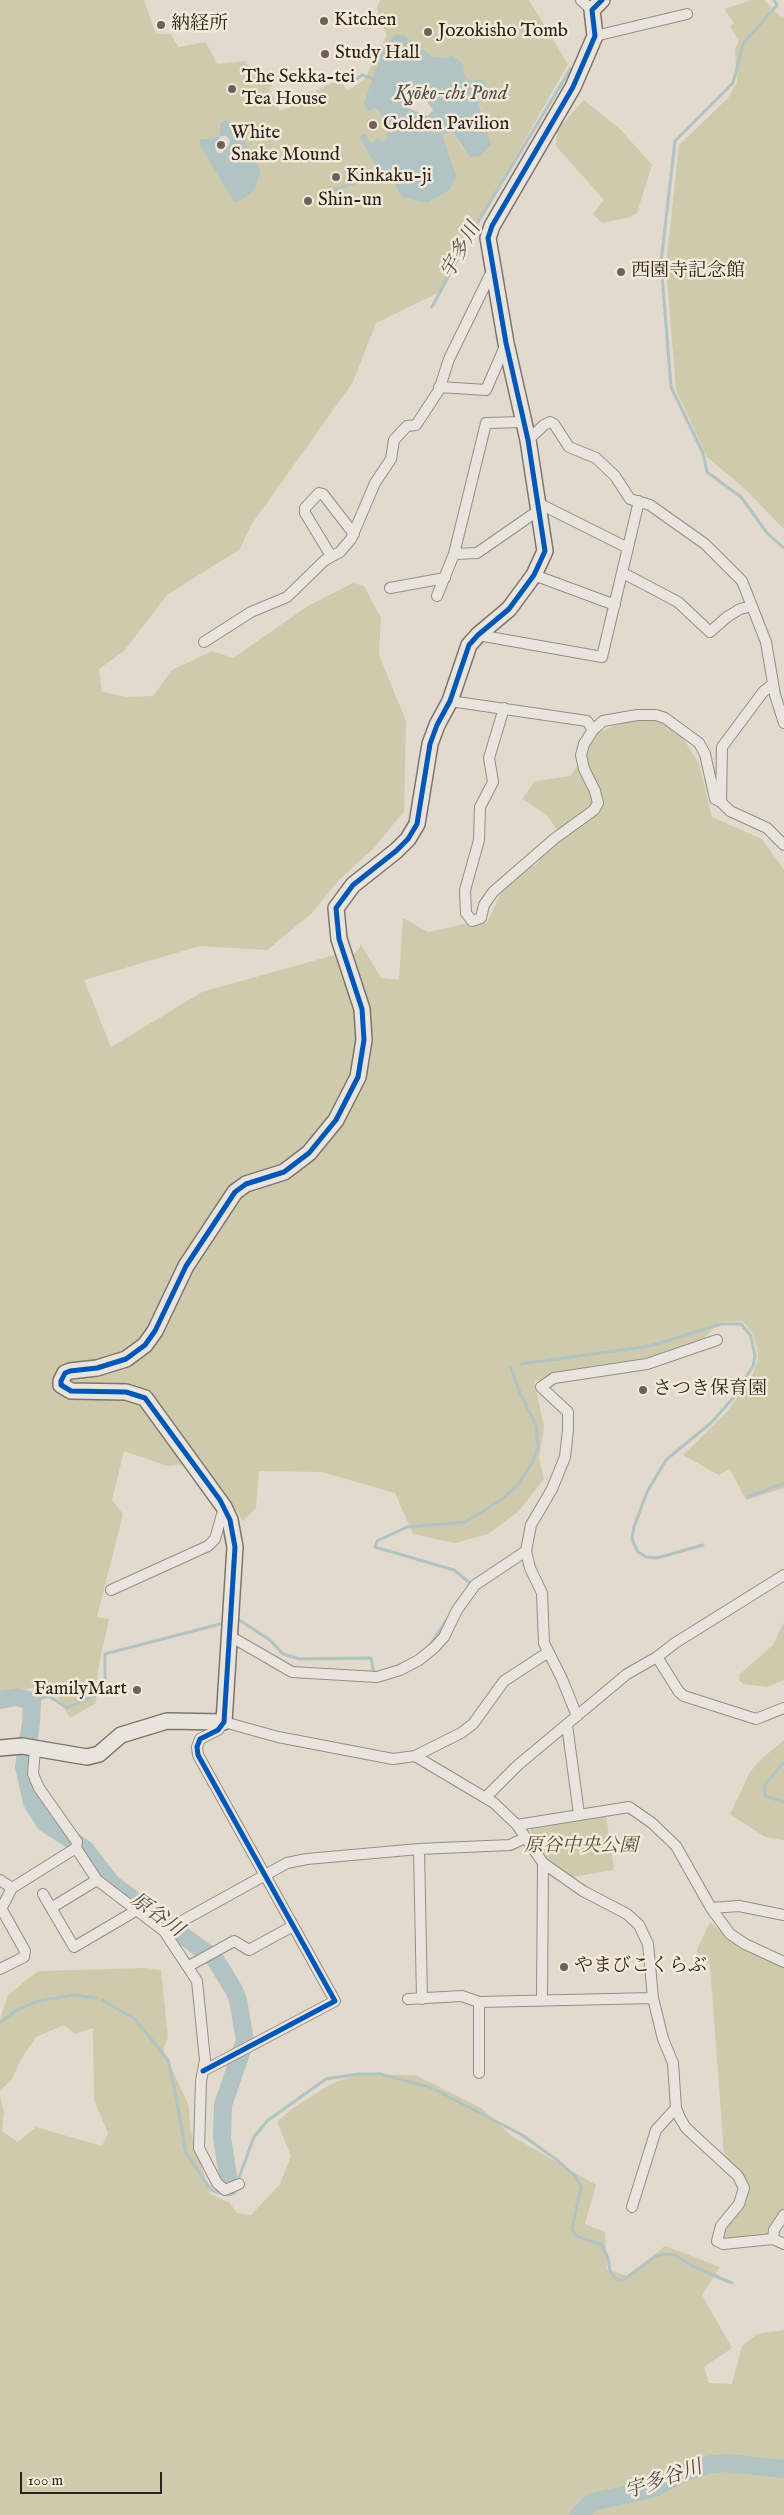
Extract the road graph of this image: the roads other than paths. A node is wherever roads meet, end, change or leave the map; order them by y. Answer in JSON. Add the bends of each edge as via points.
{"nodes":[{"id":1,"x":592,"y":4,"type":"edge"},
{"id":2,"x":687,"y":14,"type":"dead end"},
{"id":3,"x":595,"y":36,"type":"junction"},
{"id":4,"x":493,"y":269,"type":"junction"},
{"id":5,"x":506,"y":343,"type":"junction"},
{"id":6,"x":439,"y":387,"type":"junction"},
{"id":7,"x":524,"y":422,"type":"junction"},
{"id":8,"x":528,"y":440,"type":"junction"},
{"id":9,"x":639,"y":500,"type":"junction"},
{"id":10,"x":538,"y":507,"type":"junction"},
{"id":11,"x":354,"y":534,"type":"junction"},
{"id":12,"x":628,"y":548,"type":"junction"},
{"id":13,"x":454,"y":554,"type":"junction"},
{"id":14,"x":331,"y":556,"type":"junction"},
{"id":15,"x":623,"y":573,"type":"junction"},
{"id":16,"x":534,"y":575,"type":"junction"},
{"id":17,"x":445,"y":578,"type":"junction"},
{"id":18,"x":390,"y":588,"type":"dead end"},
{"id":19,"x":437,"y":596,"type":"dead end"},
{"id":20,"x":615,"y":604,"type":"junction"},
{"id":21,"x":752,"y":606,"type":"junction"},
{"id":22,"x":478,"y":635,"type":"junction"},
{"id":23,"x":204,"y":642,"type":"dead end"},
{"id":24,"x":773,"y":684,"type":"junction"},
{"id":25,"x":450,"y":701,"type":"junction"},
{"id":26,"x":781,"y":705,"type":"edge"},
{"id":27,"x":504,"y":708,"type":"junction"},
{"id":28,"x":784,"y":723,"type":"edge"},
{"id":29,"x":593,"y":730,"type":"junction"},
{"id":30,"x":721,"y":802,"type":"junction"},
{"id":31,"x":784,"y":844,"type":"edge"},
{"id":32,"x":717,"y":1340,"type":"dead end"},
{"id":33,"x":224,"y":1507,"type":"junction"},
{"id":34,"x":526,"y":1551,"type":"junction"},
{"id":35,"x":784,"y":1575,"type":"edge"},
{"id":36,"x":111,"y":1590,"type":"dead end"},
{"id":37,"x":228,"y":1634,"type":"junction"},
{"id":38,"x":548,"y":1653,"type":"junction"},
{"id":39,"x":658,"y":1657,"type":"junction"},
{"id":40,"x":784,"y":1708,"type":"edge"},
{"id":41,"x":577,"y":1716,"type":"junction"},
{"id":42,"x":224,"y":1722,"type":"junction"},
{"id":43,"x":567,"y":1725,"type":"junction"},
{"id":44,"x":0,"y":1748,"type":"edge"},
{"id":45,"x":31,"y":1748,"type":"junction"},
{"id":46,"x":415,"y":1756,"type":"junction"},
{"id":47,"x":486,"y":1797,"type":"junction"},
{"id":48,"x":580,"y":1814,"type":"junction"},
{"id":49,"x":517,"y":1825,"type":"junction"},
{"id":50,"x":525,"y":1838,"type":"junction"},
{"id":51,"x":76,"y":1848,"type":"junction"},
{"id":52,"x":419,"y":1850,"type":"junction"},
{"id":53,"x":543,"y":1863,"type":"junction"},
{"id":54,"x":264,"y":1874,"type":"junction"},
{"id":55,"x":0,"y":1880,"type":"edge"},
{"id":56,"x":98,"y":1880,"type":"junction"},
{"id":57,"x":12,"y":1888,"type":"junction"},
{"id":58,"x":43,"y":1894,"type":"dead end"},
{"id":59,"x":51,"y":1908,"type":"junction"},
{"id":60,"x":711,"y":1908,"type":"junction"},
{"id":61,"x":1,"y":1909,"type":"edge"},
{"id":62,"x":137,"y":1910,"type":"junction"},
{"id":63,"x":784,"y":1914,"type":"edge"},
{"id":64,"x":293,"y":1926,"type":"junction"},
{"id":65,"x":164,"y":1931,"type":"junction"},
{"id":66,"x":784,"y":1962,"type":"edge"},
{"id":67,"x":189,"y":1966,"type":"junction"},
{"id":68,"x":0,"y":1969,"type":"edge"},
{"id":69,"x":422,"y":1998,"type":"junction"},
{"id":70,"x":653,"y":1998,"type":"junction"},
{"id":71,"x":408,"y":1999,"type":"dead end"},
{"id":72,"x":542,"y":2000,"type":"junction"},
{"id":73,"x":480,"y":2002,"type":"junction"},
{"id":74,"x":203,"y":2071,"type":"junction"},
{"id":75,"x":480,"y":2073,"type":"dead end"},
{"id":76,"x":676,"y":2108,"type":"junction"},
{"id":77,"x":239,"y":2184,"type":"dead end"},
{"id":78,"x":632,"y":2207,"type":"dead end"},
{"id":79,"x":784,"y":2215,"type":"edge"},
{"id":80,"x":773,"y":2239,"type":"junction"},
{"id":81,"x":784,"y":2244,"type":"edge"}],
"edges":[{"from":1,"to":3,"type":"street"},
{"from":2,"to":3,"type":"street"},
{"from":3,"to":4,"type":"street","via":[[573,88],[492,226],[488,238]]},
{"from":4,"to":5,"type":"street"},
{"from":4,"to":6,"type":"street","via":[[449,359]]},
{"from":5,"to":6,"type":"street","via":[[486,390]]},
{"from":5,"to":7,"type":"street"},
{"from":6,"to":11,"type":"street","via":[[416,425],[407,426],[394,440],[391,459],[375,483]]},
{"from":7,"to":8,"type":"street"},
{"from":7,"to":13,"type":"street","via":[[486,422]]},
{"from":8,"to":9,"type":"street","via":[[544,425],[554,424],[569,447],[596,458],[615,476],[630,499]]},
{"from":8,"to":10,"type":"street"},
{"from":9,"to":12,"type":"street"},
{"from":9,"to":21,"type":"street","via":[[704,544],[742,581]]},
{"from":10,"to":12,"type":"street"},
{"from":10,"to":13,"type":"street","via":[[477,553]]},
{"from":10,"to":16,"type":"street","via":[[545,551]]},
{"from":11,"to":14,"type":"street","via":[[340,552]]},
{"from":11,"to":14,"type":"street","via":[[319,493],[305,508],[305,513]]},
{"from":12,"to":15,"type":"street"},
{"from":13,"to":17,"type":"street"},
{"from":14,"to":23,"type":"street","via":[[287,597],[251,612]]},
{"from":15,"to":20,"type":"street"},
{"from":15,"to":21,"type":"street","via":[[678,602],[710,632],[734,613]]},
{"from":16,"to":20,"type":"street"},
{"from":16,"to":22,"type":"street","via":[[509,609]]},
{"from":17,"to":18,"type":"street"},
{"from":17,"to":19,"type":"street"},
{"from":20,"to":22,"type":"street","via":[[602,657]]},
{"from":21,"to":24,"type":"street","via":[[766,642]]},
{"from":22,"to":25,"type":"street","via":[[463,658]]},
{"from":24,"to":26,"type":"street"},
{"from":24,"to":30,"type":"street","via":[[762,692],[722,747]]},
{"from":25,"to":27,"type":"street"},
{"from":25,"to":33,"type":"street","via":[[436,725],[430,744],[417,824],[408,839],[353,885],[336,908],[339,939],[362,1009],[364,1040],[358,1078],[336,1120],[321,1141],[284,1172],[240,1186],[186,1266],[145,1345],[126,1359],[65,1373],[61,1381],[61,1385],[71,1391],[126,1392],[145,1398]]},
{"from":26,"to":28,"type":"street"},
{"from":27,"to":29,"type":"street","via":[[587,721]]},
{"from":27,"to":29,"type":"street","via":[[490,758],[493,782],[480,807],[479,840],[466,890],[466,913],[472,921],[480,918],[492,892],[594,810],[598,803],[584,769],[582,755],[584,744]]},
{"from":29,"to":30,"type":"street","via":[[603,721],[637,715],[665,718],[699,743],[705,754],[715,799]]},
{"from":30,"to":31,"type":"street","via":[[730,811],[767,828]]},
{"from":32,"to":34,"type":"street","via":[[647,1364],[554,1378],[541,1387],[568,1412],[568,1430],[565,1457],[552,1489],[531,1525]]},
{"from":33,"to":36,"type":"street","via":[[215,1539],[208,1546]]},
{"from":33,"to":37,"type":"street","via":[[235,1548]]},
{"from":34,"to":37,"type":"street","via":[[475,1585],[435,1647],[400,1670],[377,1677],[292,1672]]},
{"from":34,"to":38,"type":"street","via":[[542,1594],[542,1634]]},
{"from":35,"to":39,"type":"street","via":[[674,1643]]},
{"from":37,"to":42,"type":"street"},
{"from":38,"to":41,"type":"street"},
{"from":38,"to":46,"type":"street","via":[[504,1681],[462,1733]]},
{"from":39,"to":40,"type":"street","via":[[684,1696],[756,1719]]},
{"from":39,"to":41,"type":"street","via":[[627,1674]]},
{"from":41,"to":43,"type":"street"},
{"from":42,"to":45,"type":"street","via":[[167,1721],[122,1735],[99,1754],[87,1757]]},
{"from":42,"to":46,"type":"street","via":[[278,1737],[393,1759]]},
{"from":42,"to":54,"type":"street","via":[[218,1730],[200,1738],[198,1755]]},
{"from":43,"to":47,"type":"street","via":[[518,1765]]},
{"from":43,"to":48,"type":"street"},
{"from":44,"to":45,"type":"street"},
{"from":45,"to":51,"type":"street","via":[[33,1774],[39,1788],[77,1842]]},
{"from":46,"to":47,"type":"street"},
{"from":47,"to":49,"type":"street"},
{"from":48,"to":49,"type":"street"},
{"from":48,"to":60,"type":"street","via":[[629,1807],[644,1816],[676,1846]]},
{"from":49,"to":50,"type":"street"},
{"from":50,"to":52,"type":"street","via":[[510,1845]]},
{"from":50,"to":53,"type":"street"},
{"from":51,"to":56,"type":"street"},
{"from":51,"to":57,"type":"street"},
{"from":52,"to":54,"type":"street","via":[[307,1859]]},
{"from":52,"to":69,"type":"street"},
{"from":53,"to":70,"type":"street","via":[[640,1925],[648,1944]]},
{"from":53,"to":72,"type":"street"},
{"from":54,"to":64,"type":"street"},
{"from":54,"to":65,"type":"street"},
{"from":55,"to":57,"type":"street"},
{"from":56,"to":59,"type":"street"},
{"from":56,"to":62,"type":"street"},
{"from":57,"to":61,"type":"street"},
{"from":58,"to":59,"type":"street"},
{"from":59,"to":62,"type":"street","via":[[74,1946]]},
{"from":60,"to":63,"type":"street","via":[[739,1906]]},
{"from":60,"to":66,"type":"street","via":[[730,1934]]},
{"from":61,"to":68,"type":"street","via":[[25,1951],[24,1957]]},
{"from":62,"to":65,"type":"street"},
{"from":64,"to":67,"type":"street","via":[[249,1950],[234,1941]]},
{"from":64,"to":74,"type":"street","via":[[335,2001]]},
{"from":65,"to":67,"type":"street"},
{"from":67,"to":74,"type":"street","via":[[197,1981],[205,2060]]},
{"from":69,"to":71,"type":"street"},
{"from":69,"to":73,"type":"street","via":[[462,1996]]},
{"from":70,"to":72,"type":"street"},
{"from":70,"to":76,"type":"street","via":[[673,2063]]},
{"from":72,"to":73,"type":"street"},
{"from":73,"to":75,"type":"street"},
{"from":74,"to":77,"type":"street","via":[[198,2116],[199,2148],[217,2183],[226,2190]]},
{"from":76,"to":78,"type":"street","via":[[656,2130]]},
{"from":76,"to":80,"type":"street","via":[[686,2128],[738,2176],[744,2188],[739,2204],[721,2226],[717,2240],[724,2244]]},
{"from":79,"to":80,"type":"street","via":[[774,2230]]},
{"from":80,"to":81,"type":"street"}]}
